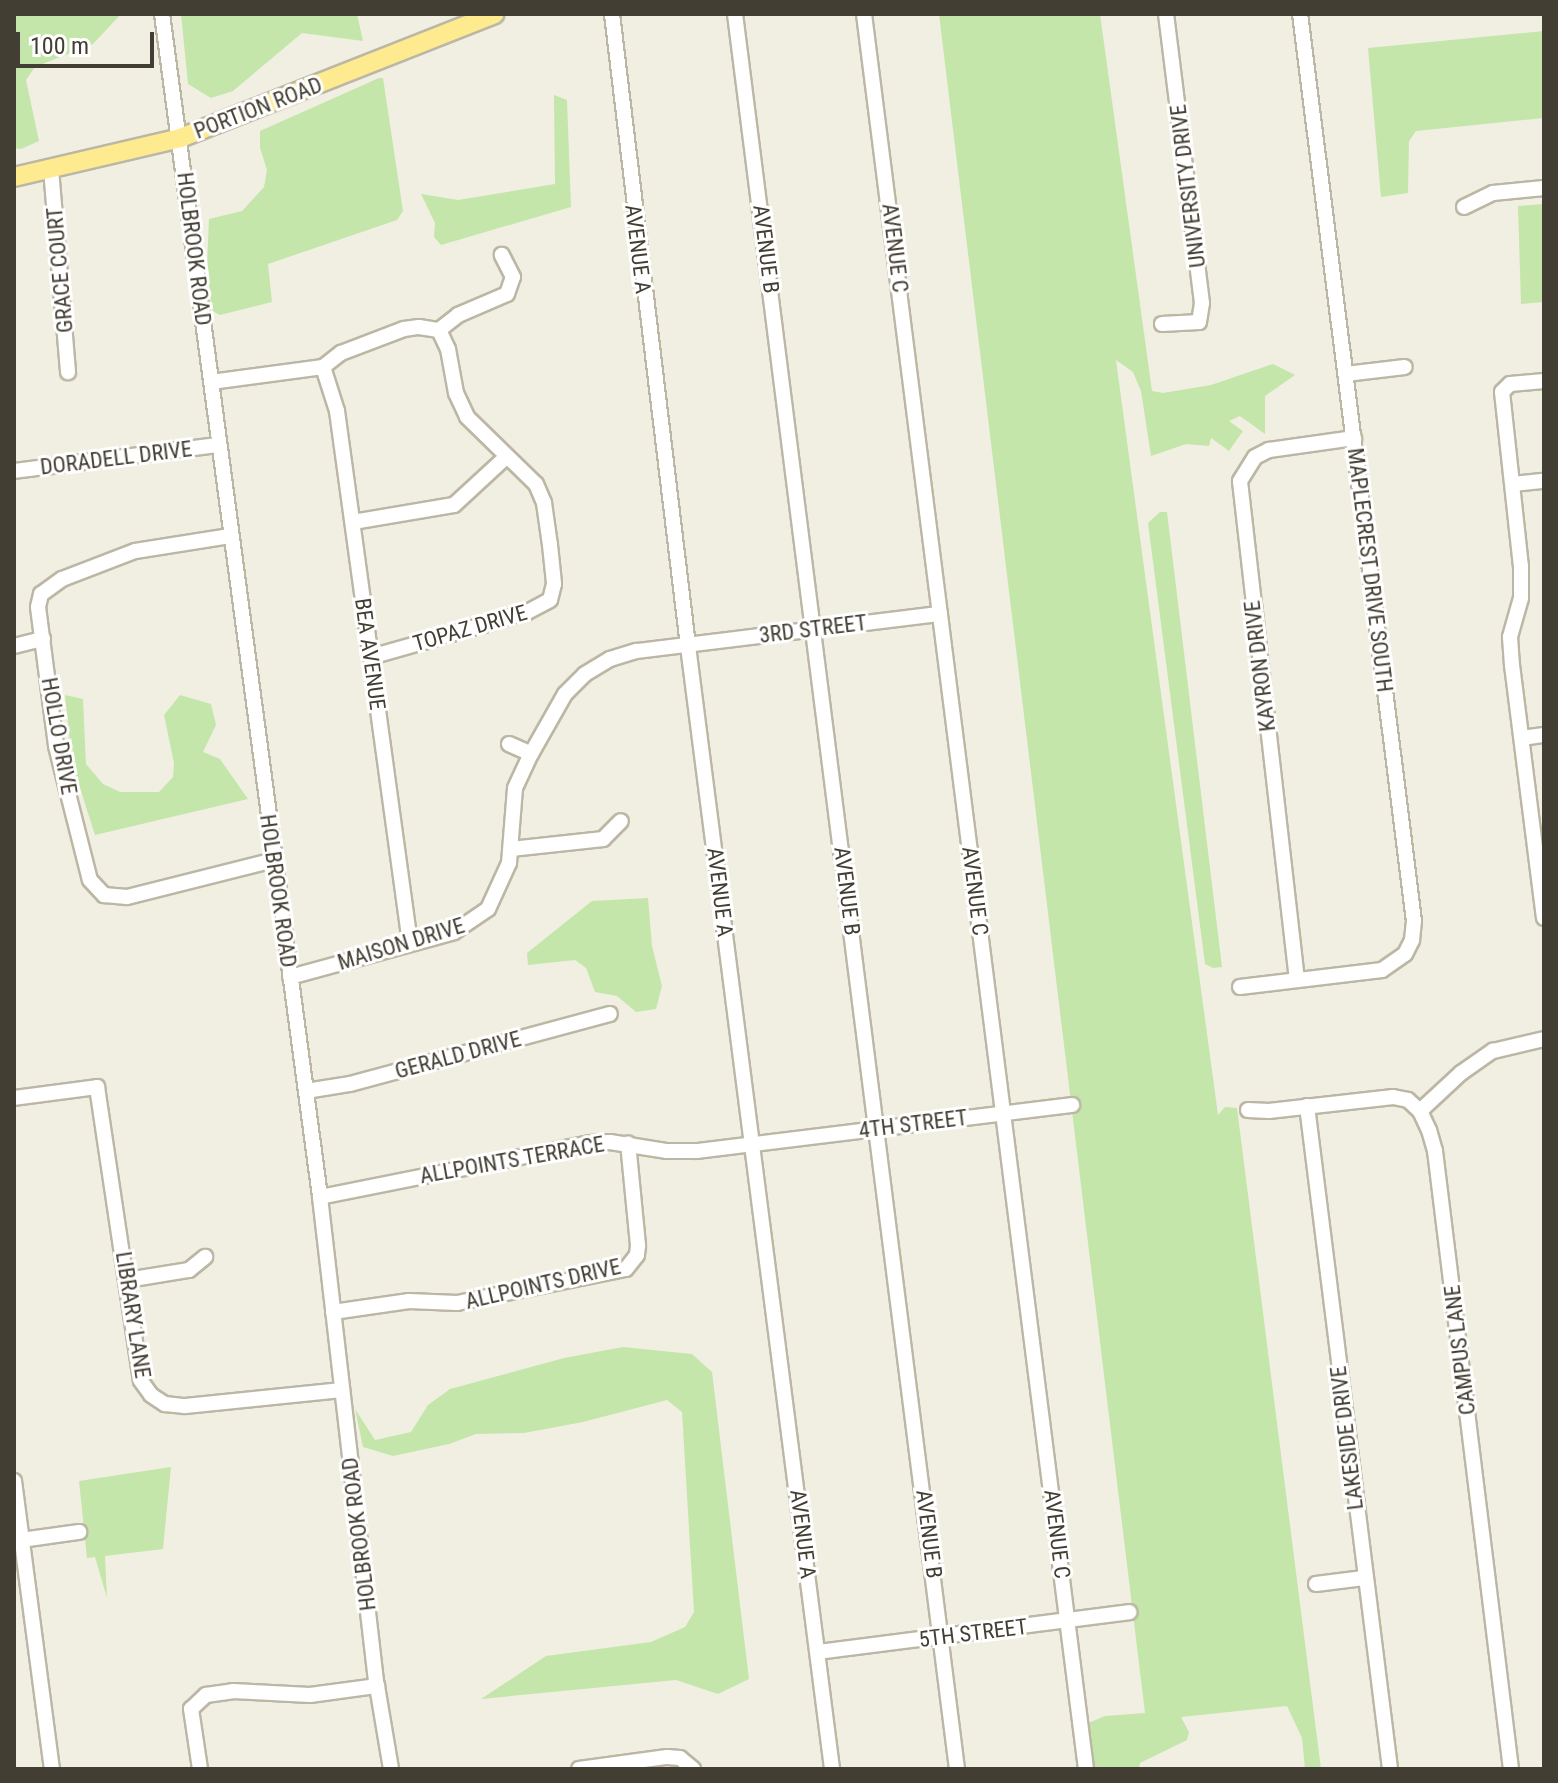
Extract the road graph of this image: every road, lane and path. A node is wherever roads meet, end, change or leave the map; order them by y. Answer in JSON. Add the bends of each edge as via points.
{"nodes":[{"id":1,"x":162,"y":14,"type":"edge"},
{"id":2,"x":494,"y":14,"type":"edge"},
{"id":3,"x":612,"y":14,"type":"edge"},
{"id":4,"x":735,"y":14,"type":"edge"},
{"id":5,"x":864,"y":14,"type":"edge"},
{"id":6,"x":1166,"y":14,"type":"edge"},
{"id":7,"x":1300,"y":14,"type":"edge"},
{"id":8,"x":180,"y":138,"type":"junction"},
{"id":9,"x":51,"y":169,"type":"junction"},
{"id":10,"x":14,"y":177,"type":"edge"},
{"id":11,"x":1544,"y":188,"type":"edge"},
{"id":12,"x":1464,"y":207,"type":"dead end"},
{"id":13,"x":502,"y":255,"type":"dead end"},
{"id":14,"x":1162,"y":324,"type":"dead end"},
{"id":15,"x":439,"y":330,"type":"junction"},
{"id":16,"x":323,"y":367,"type":"junction"},
{"id":17,"x":1405,"y":367,"type":"dead end"},
{"id":18,"x":68,"y":372,"type":"dead end"},
{"id":19,"x":1346,"y":374,"type":"junction"},
{"id":20,"x":1544,"y":381,"type":"edge"},
{"id":21,"x":211,"y":382,"type":"junction"},
{"id":22,"x":1354,"y":438,"type":"junction"},
{"id":23,"x":218,"y":445,"type":"junction"},
{"id":24,"x":506,"y":457,"type":"junction"},
{"id":25,"x":14,"y":471,"type":"edge"},
{"id":26,"x":1544,"y":481,"type":"edge"},
{"id":27,"x":1513,"y":484,"type":"junction"},
{"id":28,"x":353,"y":522,"type":"junction"},
{"id":29,"x":230,"y":536,"type":"junction"},
{"id":30,"x":940,"y":614,"type":"junction"},
{"id":31,"x":814,"y":629,"type":"junction"},
{"id":32,"x":43,"y":639,"type":"junction"},
{"id":33,"x":14,"y":646,"type":"edge"},
{"id":34,"x":688,"y":646,"type":"junction"},
{"id":35,"x":370,"y":657,"type":"junction"},
{"id":36,"x":1544,"y":735,"type":"edge"},
{"id":37,"x":1522,"y":738,"type":"junction"},
{"id":38,"x":509,"y":744,"type":"dead end"},
{"id":39,"x":531,"y":754,"type":"junction"},
{"id":40,"x":621,"y":821,"type":"dead end"},
{"id":41,"x":511,"y":849,"type":"junction"},
{"id":42,"x":274,"y":860,"type":"junction"},
{"id":43,"x":1544,"y":918,"type":"edge"},
{"id":44,"x":410,"y":943,"type":"junction"},
{"id":45,"x":290,"y":977,"type":"junction"},
{"id":46,"x":1297,"y":980,"type":"junction"},
{"id":47,"x":1240,"y":987,"type":"dead end"},
{"id":48,"x":610,"y":1014,"type":"dead end"},
{"id":49,"x":1544,"y":1039,"type":"edge"},
{"id":50,"x":306,"y":1091,"type":"junction"},
{"id":51,"x":14,"y":1098,"type":"edge"},
{"id":52,"x":1072,"y":1105,"type":"dead end"},
{"id":53,"x":1307,"y":1106,"type":"junction"},
{"id":54,"x":1248,"y":1110,"type":"dead end"},
{"id":55,"x":1420,"y":1111,"type":"junction"},
{"id":56,"x":1002,"y":1113,"type":"junction"},
{"id":57,"x":877,"y":1128,"type":"junction"},
{"id":58,"x":628,"y":1143,"type":"junction"},
{"id":59,"x":753,"y":1144,"type":"junction"},
{"id":60,"x":320,"y":1197,"type":"junction"},
{"id":61,"x":205,"y":1257,"type":"dead end"},
{"id":62,"x":127,"y":1280,"type":"junction"},
{"id":63,"x":333,"y":1312,"type":"junction"},
{"id":64,"x":342,"y":1390,"type":"junction"},
{"id":65,"x":14,"y":1481,"type":"edge"},
{"id":66,"x":79,"y":1532,"type":"dead end"},
{"id":67,"x":18,"y":1541,"type":"edge"},
{"id":68,"x":1364,"y":1578,"type":"junction"},
{"id":69,"x":1316,"y":1584,"type":"dead end"},
{"id":70,"x":1129,"y":1612,"type":"dead end"},
{"id":71,"x":1068,"y":1622,"type":"junction"},
{"id":72,"x":942,"y":1636,"type":"junction"},
{"id":73,"x":818,"y":1652,"type":"junction"},
{"id":74,"x":377,"y":1686,"type":"junction"},
{"id":75,"x":52,"y":1769,"type":"edge"},
{"id":76,"x":200,"y":1769,"type":"edge"},
{"id":77,"x":391,"y":1769,"type":"edge"},
{"id":78,"x":579,"y":1769,"type":"edge"},
{"id":79,"x":693,"y":1769,"type":"edge"},
{"id":80,"x":832,"y":1769,"type":"edge"},
{"id":81,"x":957,"y":1769,"type":"edge"},
{"id":82,"x":1086,"y":1769,"type":"edge"},
{"id":83,"x":1390,"y":1769,"type":"edge"},
{"id":84,"x":1511,"y":1769,"type":"edge"}],
"edges":[{"from":1,"to":8,"type":"street","name":"HOLBROOK ROAD"},
{"from":2,"to":8,"type":"main road","name":"PORTION ROAD"},
{"from":3,"to":34,"type":"street","name":"AVENUE A"},
{"from":4,"to":31,"type":"street","name":"AVENUE B"},
{"from":5,"to":30,"type":"street","name":"AVENUE C"},
{"from":6,"to":14,"type":"street","name":"UNIVERSITY DRIVE","via":[[1202,303],[1199,322]]},
{"from":7,"to":19,"type":"street","name":"MAPLECREST DRIVE SOUTH"},
{"from":8,"to":9,"type":"main road","name":"PORTION ROAD"},
{"from":8,"to":21,"type":"street","name":"HOLBROOK ROAD"},
{"from":9,"to":10,"type":"main road","name":"PORTION ROAD"},
{"from":9,"to":18,"type":"street","name":"GRACE COURT"},
{"from":11,"to":12,"type":"street","via":[[1493,193]]},
{"from":13,"to":15,"type":"street","via":[[513,277],[507,294],[458,315]]},
{"from":15,"to":16,"type":"street","via":[[404,329],[341,353]]},
{"from":15,"to":24,"type":"street","name":"TOPAZ DRIVE","via":[[452,360],[461,406]]},
{"from":16,"to":21,"type":"street"},
{"from":16,"to":28,"type":"street","name":"BEA AVENUE","via":[[337,411]]},
{"from":17,"to":19,"type":"street"},
{"from":19,"to":22,"type":"street","name":"MAPLECREST DRIVE SOUTH"},
{"from":20,"to":27,"type":"street","via":[[1506,386],[1502,392]]},
{"from":21,"to":23,"type":"street","name":"HOLBROOK ROAD"},
{"from":22,"to":46,"type":"street","name":"KAYRON DRIVE","via":[[1269,450],[1255,457],[1240,481]]},
{"from":22,"to":46,"type":"street","name":"MAPLECREST DRIVE SOUTH","via":[[1414,921],[1412,940],[1395,965]]},
{"from":23,"to":25,"type":"street","name":"DORADELL DRIVE"},
{"from":23,"to":29,"type":"street","name":"HOLBROOK ROAD"},
{"from":24,"to":28,"type":"street","via":[[454,505]]},
{"from":24,"to":35,"type":"street","name":"TOPAZ DRIVE","via":[[541,493],[554,584],[550,600],[526,613]]},
{"from":26,"to":27,"type":"street"},
{"from":27,"to":37,"type":"street","via":[[1521,598],[1510,637]]},
{"from":28,"to":35,"type":"street","name":"BEA AVENUE"},
{"from":29,"to":32,"type":"street","name":"HOLLO DRIVE","via":[[148,547],[48,586],[39,599]]},
{"from":29,"to":42,"type":"street","name":"HOLBROOK ROAD"},
{"from":30,"to":31,"type":"street","name":"3RD STREET"},
{"from":30,"to":56,"type":"street","name":"AVENUE C"},
{"from":31,"to":34,"type":"street","name":"3RD STREET"},
{"from":31,"to":57,"type":"street","name":"AVENUE B"},
{"from":32,"to":33,"type":"street"},
{"from":32,"to":42,"type":"street","name":"HOLLO DRIVE","via":[[56,746],[95,889],[108,897],[127,897]]},
{"from":34,"to":39,"type":"street","name":"MAISON DRIVE","via":[[625,653],[585,674],[560,700]]},
{"from":34,"to":59,"type":"street","name":"AVENUE A"},
{"from":35,"to":44,"type":"street","name":"BEA AVENUE"},
{"from":36,"to":37,"type":"street"},
{"from":37,"to":43,"type":"street"},
{"from":38,"to":39,"type":"street"},
{"from":39,"to":41,"type":"street","name":"MAISON DRIVE","via":[[515,788]]},
{"from":40,"to":41,"type":"street","via":[[603,839]]},
{"from":41,"to":44,"type":"street","name":"MAISON DRIVE","via":[[502,885],[481,916],[454,932]]},
{"from":42,"to":45,"type":"street","name":"HOLBROOK ROAD"},
{"from":44,"to":45,"type":"street","name":"MAISON DRIVE"},
{"from":45,"to":50,"type":"street","name":"HOLBROOK ROAD"},
{"from":46,"to":47,"type":"street","name":"MAPLECREST DRIVE SOUTH"},
{"from":48,"to":50,"type":"street","name":"GERALD DRIVE","via":[[350,1084]]},
{"from":49,"to":55,"type":"street","via":[[1493,1051]]},
{"from":50,"to":60,"type":"street","name":"HOLBROOK ROAD"},
{"from":51,"to":62,"type":"street","name":"LIBRARY LANE","via":[[97,1087]]},
{"from":52,"to":56,"type":"street","name":"4TH STREET"},
{"from":53,"to":54,"type":"street"},
{"from":53,"to":55,"type":"street","via":[[1393,1097],[1408,1100]]},
{"from":53,"to":68,"type":"street","name":"LAKESIDE DRIVE"},
{"from":55,"to":84,"type":"street","name":"CAMPUS LANE","via":[[1435,1151]]},
{"from":56,"to":57,"type":"street","name":"4TH STREET"},
{"from":56,"to":71,"type":"street","name":"AVENUE C"},
{"from":57,"to":59,"type":"street","name":"4TH STREET"},
{"from":57,"to":72,"type":"street","name":"AVENUE B"},
{"from":58,"to":59,"type":"street","name":"ALLPOINTS TERRACE","via":[[667,1151]]},
{"from":58,"to":60,"type":"street","name":"ALLPOINTS TERRACE","via":[[571,1146]]},
{"from":58,"to":63,"type":"street","name":"ALLPOINTS DRIVE","via":[[638,1245],[626,1269],[457,1303],[409,1301]]},
{"from":59,"to":73,"type":"street","name":"AVENUE A"},
{"from":60,"to":63,"type":"street","name":"HOLBROOK ROAD"},
{"from":61,"to":62,"type":"street","via":[[189,1270]]},
{"from":62,"to":64,"type":"street","name":"LIBRARY LANE","via":[[141,1381],[144,1390],[165,1404]]},
{"from":63,"to":64,"type":"street","name":"HOLBROOK ROAD"},
{"from":64,"to":74,"type":"street","name":"HOLBROOK ROAD"},
{"from":65,"to":67,"type":"street"},
{"from":66,"to":67,"type":"street"},
{"from":67,"to":75,"type":"street"},
{"from":68,"to":69,"type":"street"},
{"from":68,"to":83,"type":"street","name":"LAKESIDE DRIVE"},
{"from":70,"to":71,"type":"street","name":"5TH STREET"},
{"from":71,"to":72,"type":"street","name":"5TH STREET"},
{"from":71,"to":82,"type":"street","name":"AVENUE C"},
{"from":72,"to":73,"type":"street","name":"5TH STREET"},
{"from":72,"to":81,"type":"street","name":"AVENUE B"},
{"from":73,"to":80,"type":"street","name":"AVENUE A"},
{"from":74,"to":76,"type":"street","via":[[310,1695],[206,1695],[191,1709]]},
{"from":74,"to":77,"type":"street","name":"HOLBROOK ROAD"},
{"from":78,"to":79,"type":"street","via":[[667,1757],[680,1758]]}]}
